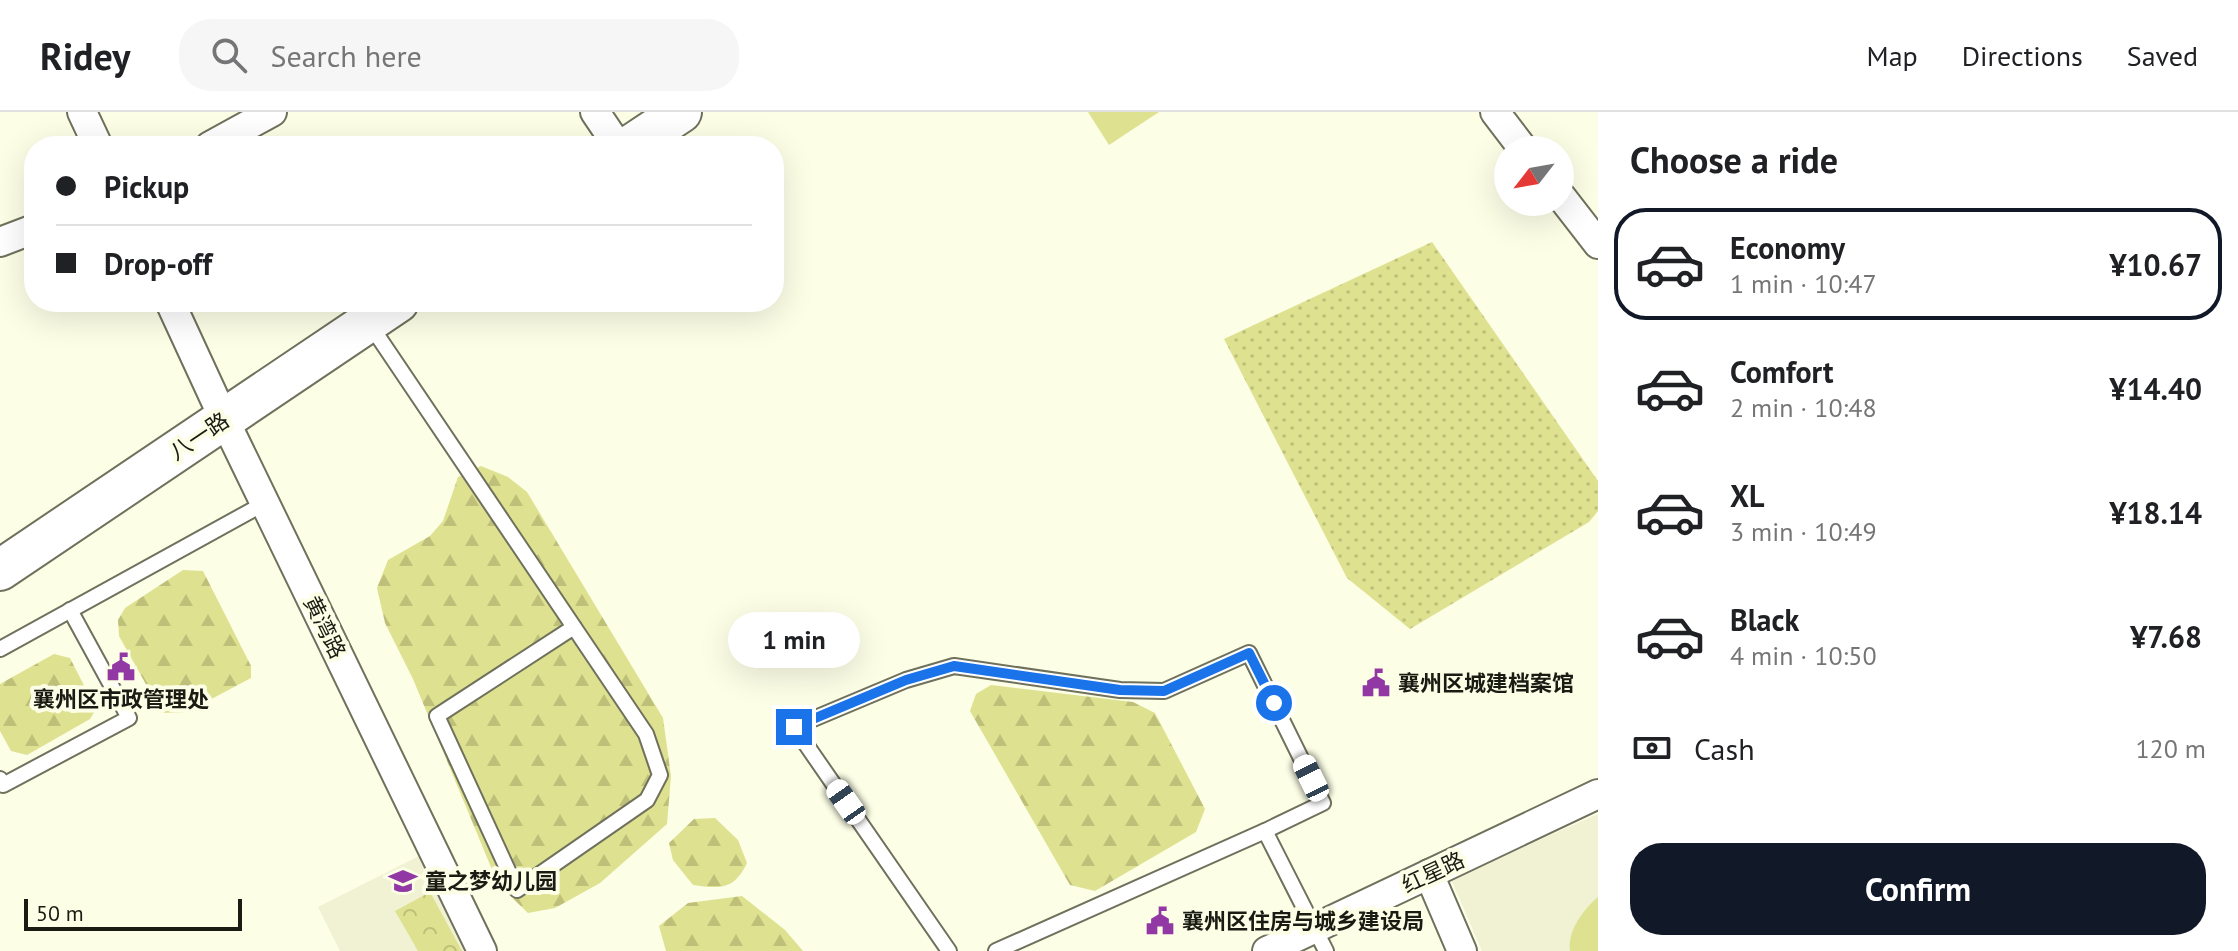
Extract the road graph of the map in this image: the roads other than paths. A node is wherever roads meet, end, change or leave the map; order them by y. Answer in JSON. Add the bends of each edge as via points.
{"nodes":[{"id":1,"x":82,"y":112,"type":"edge"},
{"id":2,"x":272,"y":112,"type":"edge"},
{"id":3,"x":595,"y":112,"type":"edge"},
{"id":4,"x":681,"y":112,"type":"edge"},
{"id":5,"x":1495,"y":112,"type":"edge"},
{"id":6,"x":93,"y":136,"type":"edge"},
{"id":7,"x":228,"y":136,"type":"edge"},
{"id":8,"x":611,"y":136,"type":"edge"},
{"id":9,"x":645,"y":136,"type":"edge"},
{"id":10,"x":1513,"y":136,"type":"edge"},
{"id":11,"x":1574,"y":213,"type":"edge"},
{"id":12,"x":24,"y":233,"type":"edge"},
{"id":13,"x":0,"y":242,"type":"edge"},
{"id":14,"x":1598,"y":244,"type":"edge"},
{"id":15,"x":175,"y":312,"type":"edge"},
{"id":16,"x":383,"y":312,"type":"edge"},
{"id":17,"x":224,"y":419,"type":"junction"},
{"id":18,"x":265,"y":503,"type":"junction"},
{"id":19,"x":0,"y":570,"type":"edge"},
{"id":20,"x":70,"y":610,"type":"junction"},
{"id":21,"x":574,"y":627,"type":"junction"},
{"id":22,"x":0,"y":649,"type":"edge"},
{"id":23,"x":0,"y":779,"type":"edge"},
{"id":24,"x":1598,"y":794,"type":"edge"},
{"id":25,"x":1265,"y":831,"type":"junction"},
{"id":26,"x":1429,"y":874,"type":"junction"},
{"id":27,"x":1321,"y":940,"type":"edge"},
{"id":28,"x":482,"y":951,"type":"edge"},
{"id":29,"x":949,"y":951,"type":"edge"},
{"id":30,"x":996,"y":951,"type":"edge"},
{"id":31,"x":1267,"y":951,"type":"edge"},
{"id":32,"x":1462,"y":951,"type":"edge"}],
"edges":[{"from":1,"to":6,"type":"street"},
{"from":2,"to":7,"type":"street"},
{"from":3,"to":8,"type":"street"},
{"from":4,"to":9,"type":"street"},
{"from":5,"to":10,"type":"street"},
{"from":11,"to":14,"type":"street"},
{"from":12,"to":13,"type":"street"},
{"from":15,"to":17,"type":"street","name":"黄湾路"},
{"from":16,"to":17,"type":"street","name":"八一路"},
{"from":16,"to":21,"type":"lane"},
{"from":17,"to":18,"type":"street","name":"黄湾路"},
{"from":17,"to":19,"type":"street","name":"八一路"},
{"from":18,"to":20,"type":"lane"},
{"from":18,"to":28,"type":"street","name":"黄湾路"},
{"from":20,"to":22,"type":"lane"},
{"from":20,"to":23,"type":"lane","via":[[129,718],[3,785]]},
{"from":21,"to":21,"type":"lane","via":[[646,734],[660,775],[647,800],[517,890],[437,716]]},
{"from":24,"to":26,"type":"street","name":"红星路"},
{"from":25,"to":27,"type":"lane"},
{"from":25,"to":29,"type":"lane","via":[[1323,803],[1249,653],[1164,691],[1120,690],[954,666],[906,680],[794,727]]},
{"from":25,"to":30,"type":"lane"},
{"from":26,"to":27,"type":"street","name":"红星路"},
{"from":26,"to":32,"type":"street"},
{"from":27,"to":31,"type":"street","name":"红星路"}]}
